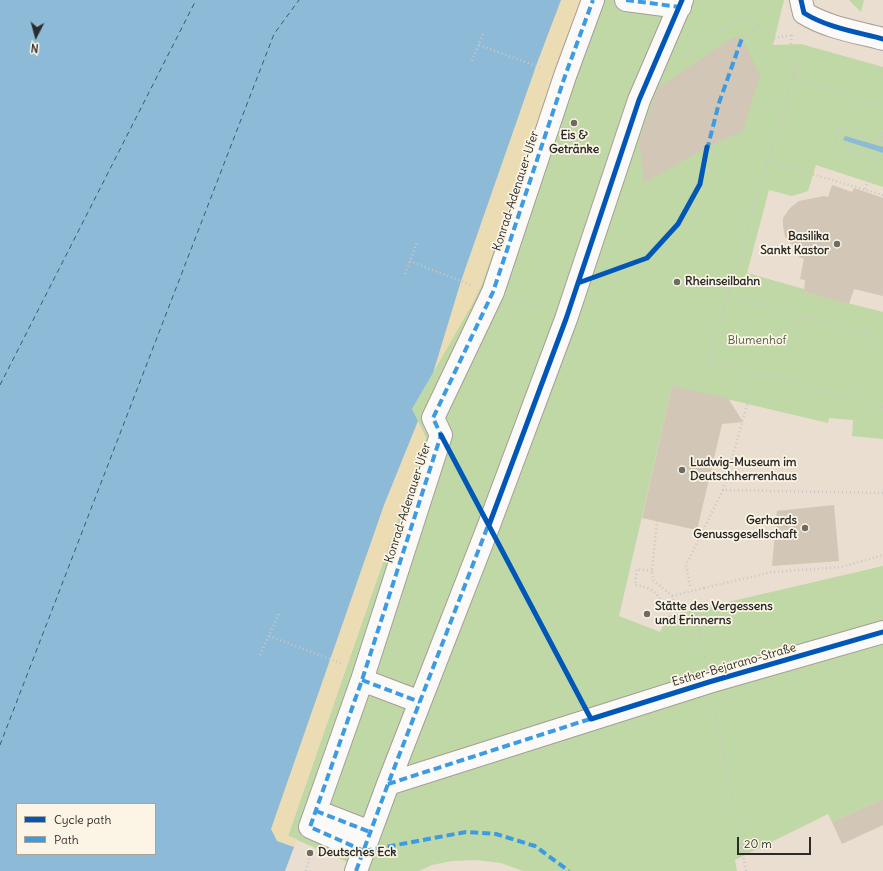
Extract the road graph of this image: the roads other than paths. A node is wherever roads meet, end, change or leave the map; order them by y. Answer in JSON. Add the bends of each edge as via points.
{"nodes":[{"id":1,"x":593,"y":0,"type":"edge"},
{"id":2,"x":626,"y":0,"type":"edge"},
{"id":3,"x":801,"y":0,"type":"edge"},
{"id":4,"x":681,"y":4,"type":"edge"},
{"id":5,"x":883,"y":40,"type":"edge"},
{"id":6,"x":883,"y":632,"type":"edge"},
{"id":7,"x":363,"y":676,"type":"junction"},
{"id":8,"x":420,"y":702,"type":"junction"},
{"id":9,"x":388,"y":784,"type":"junction"},
{"id":10,"x":364,"y":852,"type":"edge"}],
"edges":[{"from":1,"to":7,"type":"street","name":"Konrad-Adenauer-Ufer","via":[[433,418],[441,435]]},
{"from":2,"to":4,"type":"street","name":"Konrad-Adenauer-Ufer"},
{"from":3,"to":5,"type":"street","via":[[804,13],[813,18],[831,26]]},
{"from":4,"to":8,"type":"street","name":"Konrad-Adenauer-Ufer","via":[[639,100],[566,319]]},
{"from":6,"to":9,"type":"street","name":"Esther-Bejarano-Straße","via":[[709,682]]},
{"from":7,"to":8,"type":"street"},
{"from":7,"to":10,"type":"street","name":"Konrad-Adenauer-Ufer","via":[[316,811]]},
{"from":8,"to":9,"type":"street","name":"Konrad-Adenauer-Ufer"},
{"from":9,"to":10,"type":"street","name":"Konrad-Adenauer-Ufer"}]}
